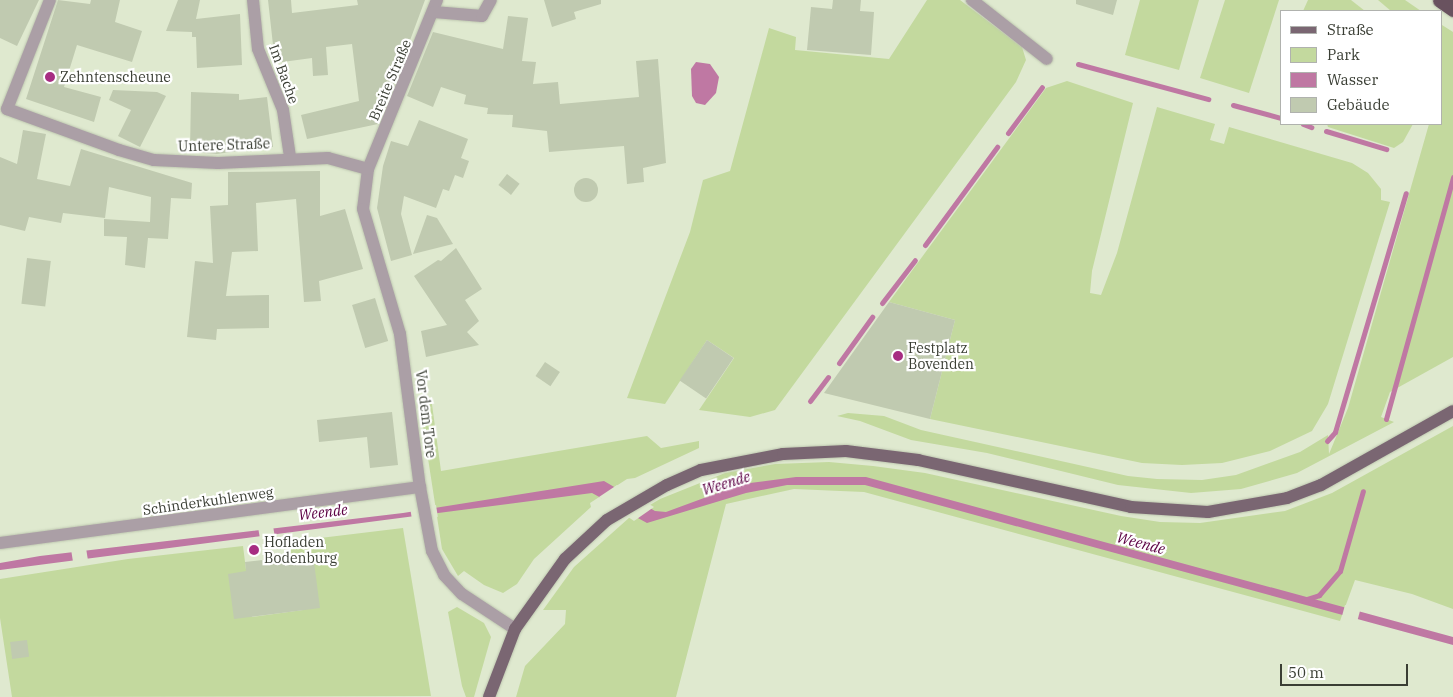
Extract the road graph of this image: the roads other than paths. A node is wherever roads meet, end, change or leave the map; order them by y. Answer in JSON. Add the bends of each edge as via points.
{"nodes":[{"id":1,"x":50,"y":0,"type":"edge"},
{"id":2,"x":253,"y":0,"type":"edge"},
{"id":3,"x":491,"y":0,"type":"edge"},
{"id":4,"x":972,"y":0,"type":"edge"},
{"id":5,"x":1440,"y":0,"type":"edge"},
{"id":6,"x":435,"y":6,"type":"edge"},
{"id":7,"x":1453,"y":9,"type":"edge"},
{"id":8,"x":1048,"y":59,"type":"dead end"},
{"id":9,"x":4,"y":111,"type":"edge"},
{"id":10,"x":290,"y":158,"type":"junction"},
{"id":11,"x":368,"y":169,"type":"junction"},
{"id":12,"x":1453,"y":412,"type":"edge"},
{"id":13,"x":421,"y":493,"type":"junction"},
{"id":14,"x":0,"y":544,"type":"edge"},
{"id":15,"x":515,"y":629,"type":"junction"},
{"id":16,"x":490,"y":697,"type":"edge"}],
"edges":[{"from":1,"to":9,"type":"street"},
{"from":2,"to":10,"type":"street","name":"Im Bache","via":[[258,49],[283,110]]},
{"from":3,"to":6,"type":"street","via":[[482,16]]},
{"from":4,"to":8,"type":"street"},
{"from":5,"to":7,"type":"highway"},
{"from":6,"to":11,"type":"street","name":"Breite Straße"},
{"from":9,"to":10,"type":"street","name":"Untere Straße","via":[[154,160],[218,163]]},
{"from":10,"to":11,"type":"street","name":"Untere Straße","via":[[328,158]]},
{"from":11,"to":13,"type":"street","name":"Vor dem Tore","via":[[364,186],[364,215],[400,334]]},
{"from":12,"to":15,"type":"main road","via":[[1320,485],[1287,498],[1208,512],[1131,507],[918,460],[846,451],[783,454],[726,463],[667,485],[607,520],[565,559]]},
{"from":13,"to":14,"type":"street","name":"Schinderkuhlenweg"},
{"from":13,"to":15,"type":"street","name":"Vor dem Tore","via":[[436,563],[452,584]]},
{"from":15,"to":16,"type":"main road"}]}
